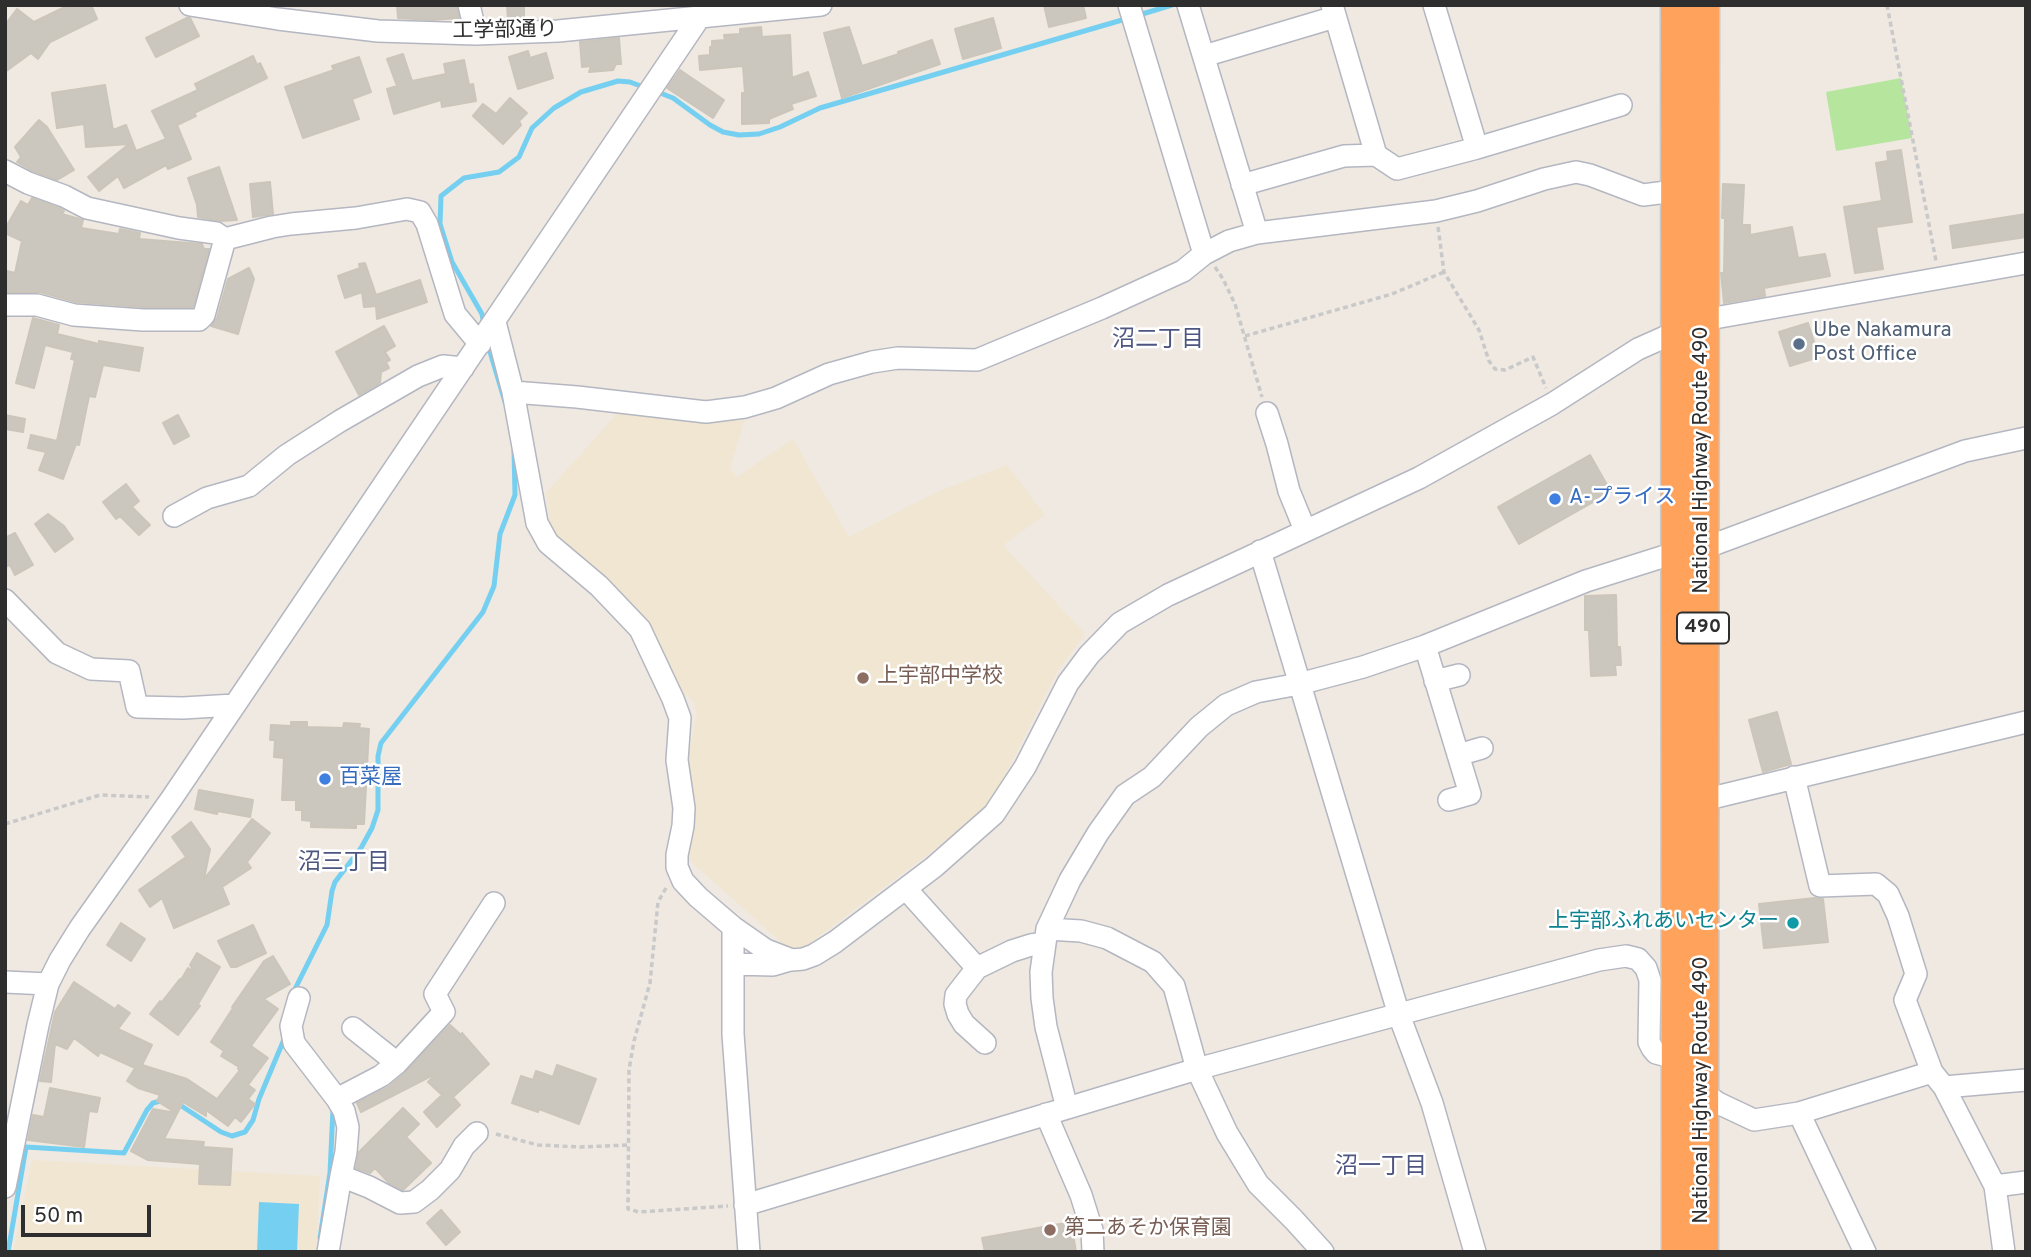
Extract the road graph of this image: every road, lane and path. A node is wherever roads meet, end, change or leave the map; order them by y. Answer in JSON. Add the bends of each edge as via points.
{"nodes":[{"id":1,"x":190,"y":5,"type":"edge"},
{"id":2,"x":469,"y":5,"type":"edge"},
{"id":3,"x":821,"y":5,"type":"edge"},
{"id":4,"x":1129,"y":5,"type":"edge"},
{"id":5,"x":1188,"y":5,"type":"edge"},
{"id":6,"x":1434,"y":5,"type":"edge"},
{"id":7,"x":1677,"y":5,"type":"edge"},
{"id":8,"x":1703,"y":5,"type":"edge"},
{"id":9,"x":1887,"y":5,"type":"edge"},
{"id":10,"x":1334,"y":11,"type":"edge"},
{"id":11,"x":699,"y":18,"type":"junction"},
{"id":12,"x":476,"y":34,"type":"junction"},
{"id":13,"x":1204,"y":56,"type":"junction"},
{"id":14,"x":1621,"y":105,"type":"dead end"},
{"id":15,"x":1477,"y":148,"type":"junction"},
{"id":16,"x":1376,"y":155,"type":"junction"},
{"id":17,"x":5,"y":172,"type":"edge"},
{"id":18,"x":1242,"y":185,"type":"junction"},
{"id":19,"x":1689,"y":189,"type":"junction"},
{"id":20,"x":1436,"y":211,"type":"junction"},
{"id":21,"x":1257,"y":233,"type":"junction"},
{"id":22,"x":225,"y":239,"type":"junction"},
{"id":23,"x":1205,"y":254,"type":"junction"},
{"id":24,"x":2026,"y":263,"type":"edge"},
{"id":25,"x":1444,"y":272,"type":"junction"},
{"id":26,"x":1939,"y":278,"type":"junction"},
{"id":27,"x":5,"y":305,"type":"edge"},
{"id":28,"x":495,"y":322,"type":"junction"},
{"id":29,"x":1690,"y":326,"type":"junction"},
{"id":30,"x":1245,"y":336,"type":"junction"},
{"id":31,"x":480,"y":344,"type":"junction"},
{"id":32,"x":463,"y":368,"type":"junction"},
{"id":33,"x":513,"y":392,"type":"junction"},
{"id":34,"x":1552,"y":404,"type":"junction"},
{"id":35,"x":1267,"y":413,"type":"joint"},
{"id":36,"x":2026,"y":438,"type":"edge"},
{"id":37,"x":174,"y":516,"type":"dead end"},
{"id":38,"x":1305,"y":530,"type":"junction"},
{"id":39,"x":1260,"y":551,"type":"junction"},
{"id":40,"x":1690,"y":551,"type":"junction"},
{"id":41,"x":5,"y":600,"type":"edge"},
{"id":42,"x":1425,"y":646,"type":"junction"},
{"id":43,"x":1459,"y":675,"type":"dead end"},
{"id":44,"x":1435,"y":681,"type":"junction"},
{"id":45,"x":1299,"y":684,"type":"junction"},
{"id":46,"x":234,"y":705,"type":"junction"},
{"id":47,"x":2026,"y":722,"type":"edge"},
{"id":48,"x":1482,"y":748,"type":"dead end"},
{"id":49,"x":1458,"y":755,"type":"junction"},
{"id":50,"x":1794,"y":777,"type":"junction"},
{"id":51,"x":172,"y":798,"type":"junction"},
{"id":52,"x":1450,"y":800,"type":"dead end"},
{"id":53,"x":1691,"y":803,"type":"junction"},
{"id":54,"x":5,"y":824,"type":"edge"},
{"id":55,"x":677,"y":867,"type":"junction"},
{"id":56,"x":906,"y":889,"type":"junction"},
{"id":57,"x":494,"y":902,"type":"dead end"},
{"id":58,"x":733,"y":927,"type":"junction"},
{"id":59,"x":1046,"y":936,"type":"junction"},
{"id":60,"x":792,"y":960,"type":"junction"},
{"id":61,"x":733,"y":964,"type":"junction"},
{"id":62,"x":977,"y":968,"type":"junction"},
{"id":63,"x":5,"y":982,"type":"edge"},
{"id":64,"x":48,"y":984,"type":"junction"},
{"id":65,"x":299,"y":998,"type":"dead end"},
{"id":66,"x":1399,"y":1015,"type":"junction"},
{"id":67,"x":353,"y":1028,"type":"dead end"},
{"id":68,"x":985,"y":1043,"type":"dead end"},
{"id":69,"x":1679,"y":1059,"type":"junction"},
{"id":70,"x":397,"y":1063,"type":"junction"},
{"id":71,"x":1197,"y":1069,"type":"junction"},
{"id":72,"x":1938,"y":1079,"type":"junction"},
{"id":73,"x":2026,"y":1080,"type":"edge"},
{"id":74,"x":1703,"y":1093,"type":"junction"},
{"id":75,"x":337,"y":1099,"type":"junction"},
{"id":76,"x":1068,"y":1108,"type":"junction"},
{"id":77,"x":1799,"y":1113,"type":"junction"},
{"id":78,"x":1045,"y":1114,"type":"junction"},
{"id":79,"x":477,"y":1133,"type":"joint"},
{"id":80,"x":628,"y":1145,"type":"junction"},
{"id":81,"x":341,"y":1176,"type":"junction"},
{"id":82,"x":2026,"y":1182,"type":"edge"},
{"id":83,"x":1995,"y":1186,"type":"junction"},
{"id":84,"x":5,"y":1187,"type":"edge"},
{"id":85,"x":745,"y":1205,"type":"junction"},
{"id":86,"x":328,"y":1252,"type":"edge"},
{"id":87,"x":749,"y":1252,"type":"edge"},
{"id":88,"x":1093,"y":1252,"type":"edge"},
{"id":89,"x":1323,"y":1252,"type":"edge"},
{"id":90,"x":1475,"y":1252,"type":"edge"},
{"id":91,"x":1678,"y":1252,"type":"edge"},
{"id":92,"x":1702,"y":1252,"type":"edge"},
{"id":93,"x":1865,"y":1252,"type":"edge"},
{"id":94,"x":2004,"y":1252,"type":"edge"}],
"edges":[{"from":1,"to":12,"type":"street","name":"工学部通り","via":[[378,31]]},
{"from":2,"to":12,"type":"street"},
{"from":3,"to":11,"type":"street","name":"工学部通り"},
{"from":4,"to":23,"type":"street"},
{"from":5,"to":13,"type":"street"},
{"from":6,"to":15,"type":"street"},
{"from":7,"to":19,"type":"highway","name":"National Highway Route 490","number":"490"},
{"from":8,"to":19,"type":"highway","name":"National Highway Route 490","number":"490"},
{"from":9,"to":26,"type":"path"},
{"from":10,"to":13,"type":"street"},
{"from":10,"to":16,"type":"street"},
{"from":11,"to":12,"type":"street","name":"工学部通り"},
{"from":11,"to":28,"type":"street"},
{"from":13,"to":18,"type":"street"},
{"from":14,"to":15,"type":"street"},
{"from":15,"to":16,"type":"street","via":[[1397,169]]},
{"from":16,"to":18,"type":"street","via":[[1344,156]]},
{"from":17,"to":22,"type":"street","via":[[87,208],[216,233]]},
{"from":18,"to":21,"type":"street"},
{"from":19,"to":20,"type":"street","via":[[1643,195],[1576,172]]},
{"from":19,"to":29,"type":"highway","name":"National Highway Route 490","number":"490"},
{"from":20,"to":21,"type":"street"},
{"from":20,"to":25,"type":"path"},
{"from":21,"to":23,"type":"street"},
{"from":22,"to":27,"type":"street","via":[[199,320],[74,315],[37,305]]},
{"from":22,"to":31,"type":"street","via":[[291,224],[407,209],[420,212],[455,314]]},
{"from":23,"to":30,"type":"path","via":[[1223,279]]},
{"from":23,"to":33,"type":"street","via":[[1183,271],[977,359],[872,362],[745,407],[706,412]]},
{"from":24,"to":26,"type":"street"},
{"from":25,"to":30,"type":"path","via":[[1392,294]]},
{"from":25,"to":34,"type":"path","via":[[1479,330],[1495,369],[1505,370],[1533,357]]},
{"from":26,"to":29,"type":"street"},
{"from":28,"to":31,"type":"street"},
{"from":28,"to":33,"type":"street"},
{"from":29,"to":34,"type":"street","via":[[1638,349]]},
{"from":29,"to":40,"type":"highway","name":"National Highway Route 490","number":"490"},
{"from":30,"to":35,"type":"path"},
{"from":31,"to":32,"type":"street"},
{"from":32,"to":37,"type":"street","via":[[443,366],[418,376],[318,434],[249,485],[207,498]]},
{"from":32,"to":46,"type":"street"},
{"from":33,"to":55,"type":"street","via":[[537,523],[548,543],[599,586],[639,629],[680,718],[677,760],[684,808]]},
{"from":34,"to":38,"type":"street","via":[[1419,478]]},
{"from":35,"to":38,"type":"street"},
{"from":36,"to":40,"type":"street","via":[[1965,451]]},
{"from":38,"to":39,"type":"street"},
{"from":39,"to":45,"type":"street"},
{"from":39,"to":56,"type":"street","via":[[1120,623],[1068,683],[1025,767],[994,814]]},
{"from":40,"to":42,"type":"street","via":[[1586,581]]},
{"from":40,"to":53,"type":"highway","name":"National Highway Route 490","number":"490"},
{"from":41,"to":46,"type":"street","via":[[57,653],[91,668],[129,671],[137,707]]},
{"from":42,"to":44,"type":"street"},
{"from":42,"to":45,"type":"street"},
{"from":43,"to":44,"type":"street"},
{"from":44,"to":49,"type":"street"},
{"from":45,"to":59,"type":"street","via":[[1256,692],[1226,705],[1152,777],[1125,795],[1070,880]]},
{"from":45,"to":66,"type":"street"},
{"from":46,"to":51,"type":"street"},
{"from":47,"to":50,"type":"street"},
{"from":48,"to":49,"type":"street"},
{"from":49,"to":52,"type":"street","via":[[1469,794]]},
{"from":50,"to":53,"type":"street"},
{"from":50,"to":72,"type":"street","via":[[1820,886],[1876,884],[1888,894],[1916,974],[1905,1000]]},
{"from":51,"to":54,"type":"path","via":[[100,795]]},
{"from":51,"to":64,"type":"street","via":[[80,928]]},
{"from":53,"to":69,"type":"highway","name":"National Highway Route 490","number":"490"},
{"from":53,"to":74,"type":"highway","name":"National Highway Route 490","number":"490"},
{"from":55,"to":58,"type":"street","via":[[683,881]]},
{"from":55,"to":80,"type":"path","via":[[658,902],[650,983],[629,1070]]},
{"from":56,"to":60,"type":"street","via":[[835,942],[814,955]]},
{"from":56,"to":62,"type":"street"},
{"from":57,"to":70,"type":"street","via":[[435,994],[444,1012]]},
{"from":58,"to":60,"type":"street","via":[[766,950]]},
{"from":58,"to":61,"type":"street"},
{"from":59,"to":62,"type":"street"},
{"from":59,"to":71,"type":"street","via":[[1081,931],[1153,962],[1174,986]]},
{"from":59,"to":76,"type":"street","via":[[1042,998]]},
{"from":60,"to":61,"type":"street","via":[[773,965]]},
{"from":61,"to":85,"type":"street"},
{"from":62,"to":68,"type":"street","via":[[956,995],[955,1004],[964,1024]]},
{"from":63,"to":64,"type":"street"},
{"from":64,"to":84,"type":"street"},
{"from":65,"to":75,"type":"street","via":[[292,1026],[294,1044]]},
{"from":66,"to":69,"type":"street","via":[[1626,956],[1638,959],[1650,980],[1652,1048]]},
{"from":66,"to":71,"type":"street"},
{"from":66,"to":90,"type":"street","via":[[1432,1103]]},
{"from":67,"to":70,"type":"street"},
{"from":69,"to":74,"type":"street"},
{"from":69,"to":91,"type":"highway","name":"National Highway Route 490","number":"490"},
{"from":70,"to":75,"type":"street"},
{"from":71,"to":76,"type":"street"},
{"from":71,"to":89,"type":"street","via":[[1258,1184]]},
{"from":72,"to":73,"type":"street"},
{"from":72,"to":77,"type":"street"},
{"from":72,"to":83,"type":"street"},
{"from":74,"to":77,"type":"street","via":[[1754,1120]]},
{"from":74,"to":92,"type":"highway","name":"National Highway Route 490","number":"490"},
{"from":75,"to":81,"type":"street","via":[[348,1127]]},
{"from":76,"to":78,"type":"street"},
{"from":77,"to":93,"type":"street"},
{"from":78,"to":85,"type":"street"},
{"from":78,"to":88,"type":"street","via":[[1081,1195],[1092,1230]]},
{"from":79,"to":80,"type":"path","via":[[538,1145]]},
{"from":79,"to":81,"type":"street","via":[[450,1170],[414,1202],[400,1203]]},
{"from":80,"to":85,"type":"path","via":[[628,1209]]},
{"from":81,"to":86,"type":"street"},
{"from":82,"to":83,"type":"street"},
{"from":83,"to":94,"type":"street"},
{"from":85,"to":87,"type":"street"}]}
